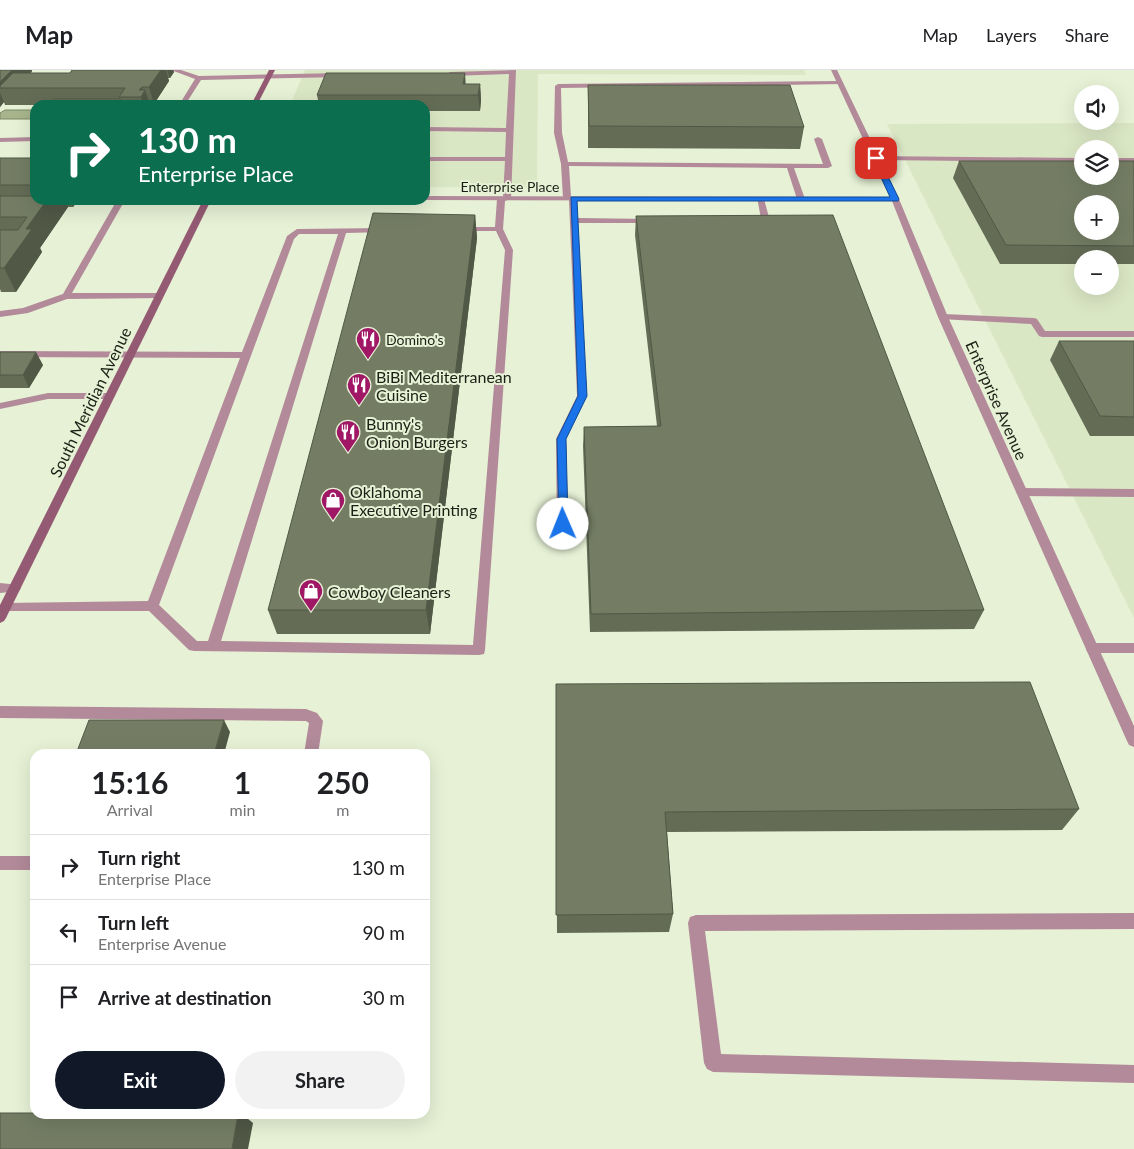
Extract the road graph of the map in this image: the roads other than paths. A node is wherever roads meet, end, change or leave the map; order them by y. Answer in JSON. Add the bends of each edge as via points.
{"nodes":[{"id":1,"x":174,"y":70,"type":"edge"},
{"id":2,"x":272,"y":70,"type":"edge"},
{"id":3,"x":834,"y":70,"type":"edge"},
{"id":4,"x":512,"y":71,"type":"edge"},
{"id":5,"x":474,"y":72,"type":"edge"},
{"id":6,"x":445,"y":74,"type":"edge"},
{"id":7,"x":348,"y":75,"type":"edge"},
{"id":8,"x":199,"y":78,"type":"junction"},
{"id":9,"x":268,"y":78,"type":"junction"},
{"id":10,"x":840,"y":83,"type":"junction"},
{"id":11,"x":185,"y":100,"type":"edge"},
{"id":12,"x":257,"y":100,"type":"edge"},
{"id":13,"x":430,"y":130,"type":"edge"},
{"id":14,"x":510,"y":130,"type":"junction"},
{"id":15,"x":30,"y":139,"type":"edge"},
{"id":16,"x":818,"y":139,"type":"dead end"},
{"id":17,"x":0,"y":140,"type":"edge"},
{"id":18,"x":876,"y":158,"type":"junction"},
{"id":19,"x":430,"y":159,"type":"edge"},
{"id":20,"x":509,"y":160,"type":"junction"},
{"id":21,"x":1074,"y":160,"type":"edge"},
{"id":22,"x":1119,"y":160,"type":"edge"},
{"id":23,"x":1134,"y":160,"type":"edge"},
{"id":24,"x":566,"y":164,"type":"junction"},
{"id":25,"x":790,"y":166,"type":"junction"},
{"id":26,"x":430,"y":198,"type":"edge"},
{"id":27,"x":570,"y":198,"type":"junction"},
{"id":28,"x":504,"y":199,"type":"junction"},
{"id":29,"x":760,"y":199,"type":"junction"},
{"id":30,"x":801,"y":199,"type":"junction"},
{"id":31,"x":895,"y":199,"type":"junction"},
{"id":32,"x":118,"y":205,"type":"edge"},
{"id":33,"x":205,"y":205,"type":"edge"},
{"id":34,"x":575,"y":220,"type":"junction"},
{"id":35,"x":661,"y":220,"type":"edge"},
{"id":36,"x":747,"y":221,"type":"edge"},
{"id":37,"x":451,"y":229,"type":"edge"},
{"id":38,"x":499,"y":229,"type":"junction"},
{"id":39,"x":343,"y":230,"type":"junction"},
{"id":40,"x":392,"y":230,"type":"edge"},
{"id":41,"x":66,"y":296,"type":"junction"},
{"id":42,"x":160,"y":296,"type":"junction"},
{"id":43,"x":0,"y":314,"type":"edge"},
{"id":44,"x":943,"y":317,"type":"junction"},
{"id":45,"x":1134,"y":334,"type":"edge"},
{"id":46,"x":131,"y":353,"type":"junction"},
{"id":47,"x":0,"y":354,"type":"edge"},
{"id":48,"x":246,"y":355,"type":"junction"},
{"id":49,"x":110,"y":396,"type":"junction"},
{"id":50,"x":0,"y":406,"type":"edge"},
{"id":51,"x":1022,"y":492,"type":"junction"},
{"id":52,"x":1134,"y":493,"type":"edge"},
{"id":53,"x":563,"y":542,"type":"dead end"},
{"id":54,"x":0,"y":588,"type":"edge"},
{"id":55,"x":15,"y":588,"type":"junction"},
{"id":56,"x":152,"y":606,"type":"junction"},
{"id":57,"x":2,"y":613,"type":"edge"},
{"id":58,"x":212,"y":646,"type":"junction"},
{"id":59,"x":1092,"y":648,"type":"junction"},
{"id":60,"x":1134,"y":648,"type":"edge"},
{"id":61,"x":0,"y":712,"type":"edge"},
{"id":62,"x":1134,"y":741,"type":"edge"},
{"id":63,"x":312,"y":749,"type":"edge"},
{"id":64,"x":0,"y":863,"type":"edge"},
{"id":65,"x":30,"y":863,"type":"edge"},
{"id":66,"x":1134,"y":921,"type":"edge"},
{"id":67,"x":1134,"y":1074,"type":"edge"}],
"edges":[{"from":1,"to":8,"type":"street"},
{"from":2,"to":9,"type":"main road"},
{"from":3,"to":10,"type":"street","name":"Enterprise Avenue"},
{"from":4,"to":5,"type":"street"},
{"from":4,"to":14,"type":"street"},
{"from":5,"to":6,"type":"street"},
{"from":7,"to":9,"type":"street"},
{"from":8,"to":9,"type":"street"},
{"from":8,"to":11,"type":"street"},
{"from":9,"to":12,"type":"main road"},
{"from":10,"to":18,"type":"street","name":"Enterprise Avenue"},
{"from":10,"to":24,"type":"street","via":[[558,86],[558,133]]},
{"from":13,"to":14,"type":"street"},
{"from":14,"to":20,"type":"street"},
{"from":15,"to":17,"type":"street"},
{"from":16,"to":25,"type":"street","via":[[828,166]]},
{"from":18,"to":21,"type":"street"},
{"from":18,"to":31,"type":"street","name":"Enterprise Avenue"},
{"from":19,"to":20,"type":"street"},
{"from":20,"to":28,"type":"street"},
{"from":22,"to":23,"type":"street"},
{"from":24,"to":25,"type":"street"},
{"from":24,"to":27,"type":"street"},
{"from":25,"to":30,"type":"street"},
{"from":26,"to":28,"type":"street","name":"Enterprise Place"},
{"from":27,"to":28,"type":"street","name":"Enterprise Place"},
{"from":27,"to":29,"type":"street","name":"Enterprise Place"},
{"from":27,"to":34,"type":"street"},
{"from":28,"to":38,"type":"street"},
{"from":29,"to":30,"type":"street","name":"Enterprise Place"},
{"from":29,"to":36,"type":"street","via":[[766,221]]},
{"from":30,"to":31,"type":"street","name":"Enterprise Place"},
{"from":31,"to":44,"type":"street","name":"Enterprise Avenue"},
{"from":32,"to":41,"type":"street"},
{"from":33,"to":42,"type":"main road","name":"South Meridian Avenue"},
{"from":34,"to":35,"type":"street"},
{"from":34,"to":53,"type":"street","via":[[582,396],[561,439]]},
{"from":37,"to":38,"type":"street"},
{"from":38,"to":58,"type":"street","via":[[509,250],[479,650]]},
{"from":39,"to":40,"type":"street"},
{"from":39,"to":48,"type":"street","via":[[297,232],[290,238]]},
{"from":39,"to":58,"type":"street"},
{"from":41,"to":42,"type":"street"},
{"from":41,"to":43,"type":"street","via":[[24,311]]},
{"from":42,"to":46,"type":"main road","name":"South Meridian Avenue"},
{"from":44,"to":45,"type":"street","via":[[1034,321],[1042,334]]},
{"from":44,"to":51,"type":"street","name":"Enterprise Avenue"},
{"from":46,"to":47,"type":"street"},
{"from":46,"to":48,"type":"street"},
{"from":46,"to":49,"type":"main road","name":"South Meridian Avenue"},
{"from":48,"to":56,"type":"street"},
{"from":49,"to":50,"type":"street","via":[[48,396]]},
{"from":49,"to":55,"type":"main road","name":"South Meridian Avenue"},
{"from":51,"to":52,"type":"street"},
{"from":51,"to":59,"type":"street","name":"Enterprise Avenue"},
{"from":54,"to":55,"type":"street"},
{"from":55,"to":57,"type":"main road","name":"South Meridian Avenue"},
{"from":56,"to":57,"type":"street"},
{"from":56,"to":58,"type":"street","via":[[194,646]]},
{"from":59,"to":60,"type":"street"},
{"from":59,"to":62,"type":"street","name":"Enterprise Avenue"},
{"from":61,"to":63,"type":"street","via":[[306,715],[316,721]]},
{"from":64,"to":65,"type":"street"},
{"from":66,"to":67,"type":"street","via":[[696,923],[713,1063]]}]}
